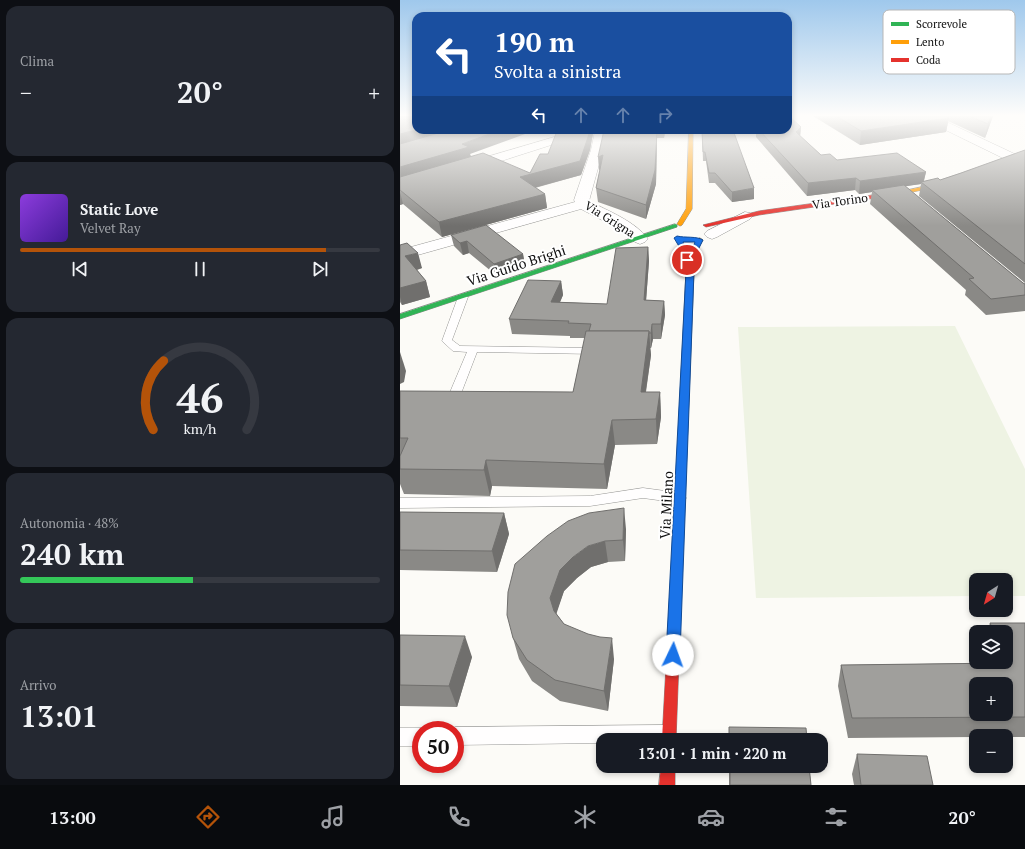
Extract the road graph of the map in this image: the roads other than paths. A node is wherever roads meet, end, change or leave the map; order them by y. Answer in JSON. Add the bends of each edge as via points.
{"nodes":[{"id":1,"x":515,"y":153,"type":"edge"},
{"id":2,"x":596,"y":153,"type":"edge"},
{"id":3,"x":690,"y":153,"type":"edge"},
{"id":4,"x":1010,"y":153,"type":"edge"},
{"id":5,"x":1020,"y":157,"type":"edge"},
{"id":6,"x":1001,"y":164,"type":"edge"},
{"id":7,"x":457,"y":170,"type":"edge"},
{"id":8,"x":960,"y":179,"type":"edge"},
{"id":9,"x":905,"y":193,"type":"junction"},
{"id":10,"x":917,"y":203,"type":"edge"},
{"id":11,"x":583,"y":204,"type":"junction"},
{"id":12,"x":689,"y":209,"type":"junction"},
{"id":13,"x":745,"y":216,"type":"joint"},
{"id":14,"x":678,"y":225,"type":"junction"},
{"id":15,"x":701,"y":227,"type":"junction"},
{"id":16,"x":640,"y":239,"type":"junction"},
{"id":17,"x":400,"y":255,"type":"edge"},
{"id":18,"x":690,"y":271,"type":"junction"},
{"id":19,"x":463,"y":297,"type":"junction"},
{"id":20,"x":400,"y":317,"type":"edge"},
{"id":21,"x":473,"y":349,"type":"junction"},
{"id":22,"x":603,"y":351,"type":"edge"},
{"id":23,"x":449,"y":409,"type":"edge"},
{"id":24,"x":680,"y":498,"type":"junction"},
{"id":25,"x":400,"y":502,"type":"edge"},
{"id":26,"x":669,"y":733,"type":"edge"},
{"id":27,"x":464,"y":736,"type":"edge"},
{"id":28,"x":400,"y":737,"type":"edge"},
{"id":29,"x":412,"y":737,"type":"edge"},
{"id":30,"x":596,"y":737,"type":"edge"},
{"id":31,"x":668,"y":773,"type":"edge"},
{"id":32,"x":667,"y":785,"type":"edge"}],
"edges":[{"from":1,"to":7,"type":"street"},
{"from":2,"to":11,"type":"street","name":"Via Grigna","via":[[581,200]]},
{"from":3,"to":12,"type":"main road"},
{"from":4,"to":5,"type":"street"},
{"from":5,"to":6,"type":"main road"},
{"from":8,"to":9,"type":"main road","name":"Via Torino"},
{"from":9,"to":10,"type":"street"},
{"from":9,"to":13,"type":"main road","name":"Via Torino"},
{"from":11,"to":16,"type":"street","name":"Via Grigna","via":[[624,226]]},
{"from":11,"to":17,"type":"street"},
{"from":12,"to":14,"type":"main road"},
{"from":12,"to":15,"type":"main road"},
{"from":13,"to":15,"type":"street","name":"Via Torino"},
{"from":14,"to":15,"type":"main road","name":"Via Guido Brighi"},
{"from":14,"to":16,"type":"main road","name":"Via Guido Brighi"},
{"from":14,"to":16,"type":"main road","name":"Via Guido Brighi","via":[[671,231],[674,236]]},
{"from":15,"to":18,"type":"main road","name":"Via Milano"},
{"from":15,"to":18,"type":"main road","name":"Via Milano","via":[[685,245]]},
{"from":16,"to":19,"type":"main road","name":"Via Guido Brighi"},
{"from":18,"to":24,"type":"main road","name":"Via Milano"},
{"from":19,"to":20,"type":"main road","name":"Via Guido Brighi"},
{"from":19,"to":21,"type":"lane","via":[[447,341],[458,349]]},
{"from":21,"to":22,"type":"lane"},
{"from":21,"to":23,"type":"lane"},
{"from":24,"to":25,"type":"lane","via":[[643,493],[590,501]]},
{"from":24,"to":26,"type":"main road","name":"Via Milano"},
{"from":27,"to":30,"type":"lane"},
{"from":28,"to":29,"type":"lane"},
{"from":31,"to":32,"type":"main road"}]}
